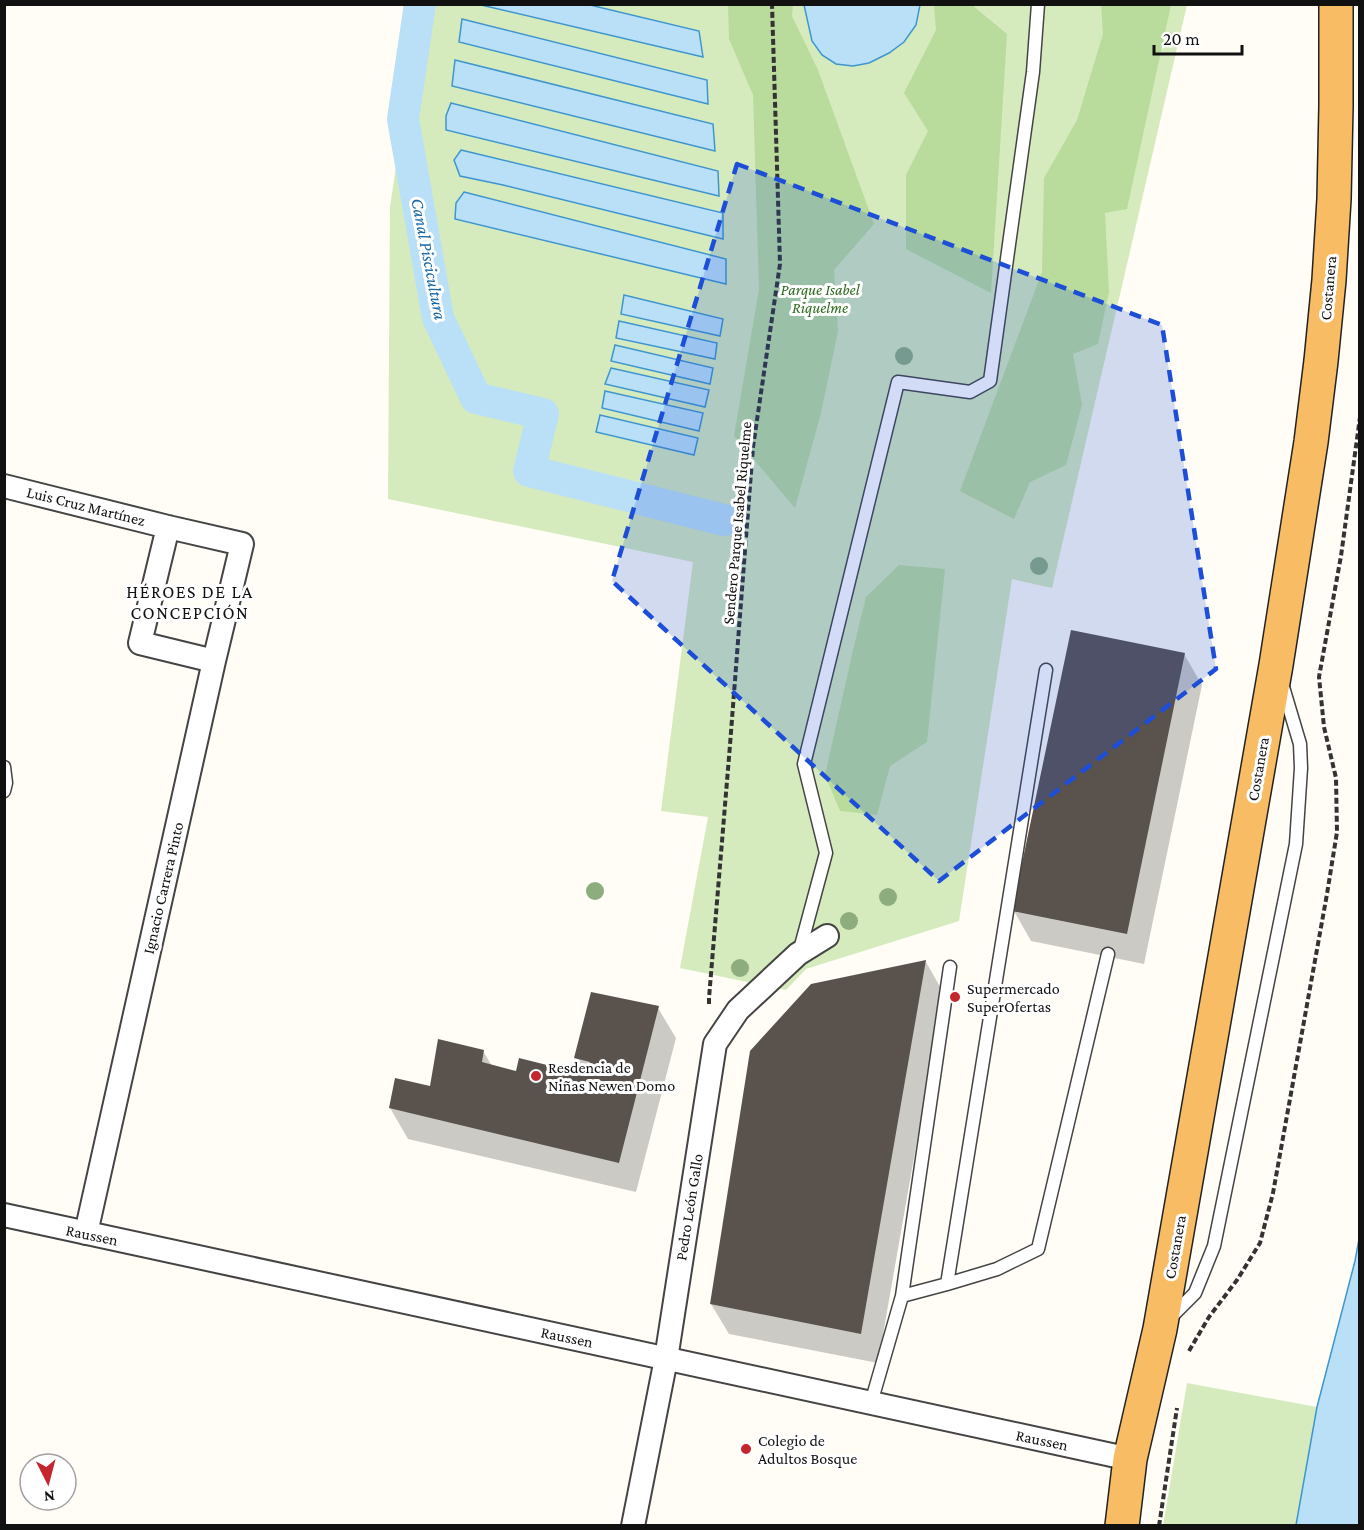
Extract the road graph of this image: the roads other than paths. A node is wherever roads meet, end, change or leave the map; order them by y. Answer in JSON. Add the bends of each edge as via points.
{"nodes":[{"id":1,"x":1038,"y":4,"type":"edge"},
{"id":2,"x":1336,"y":4,"type":"edge"},
{"id":3,"x":4,"y":486,"type":"edge"},
{"id":4,"x":168,"y":527,"type":"junction"},
{"id":5,"x":242,"y":544,"type":"joint"},
{"id":6,"x":214,"y":661,"type":"junction"},
{"id":7,"x":1276,"y":665,"type":"junction"},
{"id":8,"x":1046,"y":669,"type":"dead end"},
{"id":9,"x":4,"y":767,"type":"edge"},
{"id":10,"x":4,"y":791,"type":"edge"},
{"id":11,"x":827,"y":936,"type":"dead end"},
{"id":12,"x":798,"y":954,"type":"junction"},
{"id":13,"x":1108,"y":954,"type":"dead end"},
{"id":14,"x":950,"y":967,"type":"dead end"},
{"id":15,"x":4,"y":1215,"type":"edge"},
{"id":16,"x":86,"y":1233,"type":"junction"},
{"id":17,"x":947,"y":1284,"type":"junction"},
{"id":18,"x":902,"y":1296,"type":"junction"},
{"id":19,"x":1160,"y":1329,"type":"junction"},
{"id":20,"x":666,"y":1359,"type":"junction"},
{"id":21,"x":871,"y":1403,"type":"junction"},
{"id":22,"x":1130,"y":1459,"type":"junction"},
{"id":23,"x":633,"y":1526,"type":"edge"},
{"id":24,"x":1122,"y":1526,"type":"edge"}],
"edges":[{"from":1,"to":12,"type":"lane","via":[[1033,72],[990,381],[970,392],[898,382],[804,764],[826,853]]},
{"from":2,"to":7,"type":"highway","name":"Costanera","via":[[1334,199],[1327,303],[1311,442]]},
{"from":3,"to":4,"type":"street","name":"Luis Cruz Martínez"},
{"from":4,"to":5,"type":"street","name":"Luis Cruz Martínez"},
{"from":4,"to":6,"type":"street","name":"Luis Cruz Martínez","via":[[140,643]]},
{"from":5,"to":6,"type":"street","name":"Ignacio Carrera Pinto"},
{"from":6,"to":16,"type":"street","name":"Ignacio Carrera Pinto"},
{"from":7,"to":19,"type":"highway","name":"Costanera"},
{"from":7,"to":19,"type":"lane","via":[[1300,744],[1296,844],[1214,1246],[1195,1293]]},
{"from":8,"to":17,"type":"lane"},
{"from":9,"to":10,"type":"lane"},
{"from":11,"to":12,"type":"street","name":"Pedro León Gallo"},
{"from":12,"to":20,"type":"street","name":"Pedro León Gallo","via":[[738,1010],[715,1044]]},
{"from":13,"to":17,"type":"lane","via":[[1038,1249],[998,1269]]},
{"from":14,"to":18,"type":"lane"},
{"from":15,"to":16,"type":"street","name":"Raussen"},
{"from":16,"to":20,"type":"street","name":"Raussen"},
{"from":17,"to":18,"type":"lane"},
{"from":18,"to":21,"type":"lane"},
{"from":19,"to":22,"type":"highway","name":"Costanera"},
{"from":20,"to":21,"type":"street","name":"Raussen"},
{"from":20,"to":23,"type":"street","name":"Pedro León Gallo"},
{"from":21,"to":22,"type":"street","name":"Raussen"},
{"from":22,"to":24,"type":"highway","name":"Costanera"}]}
